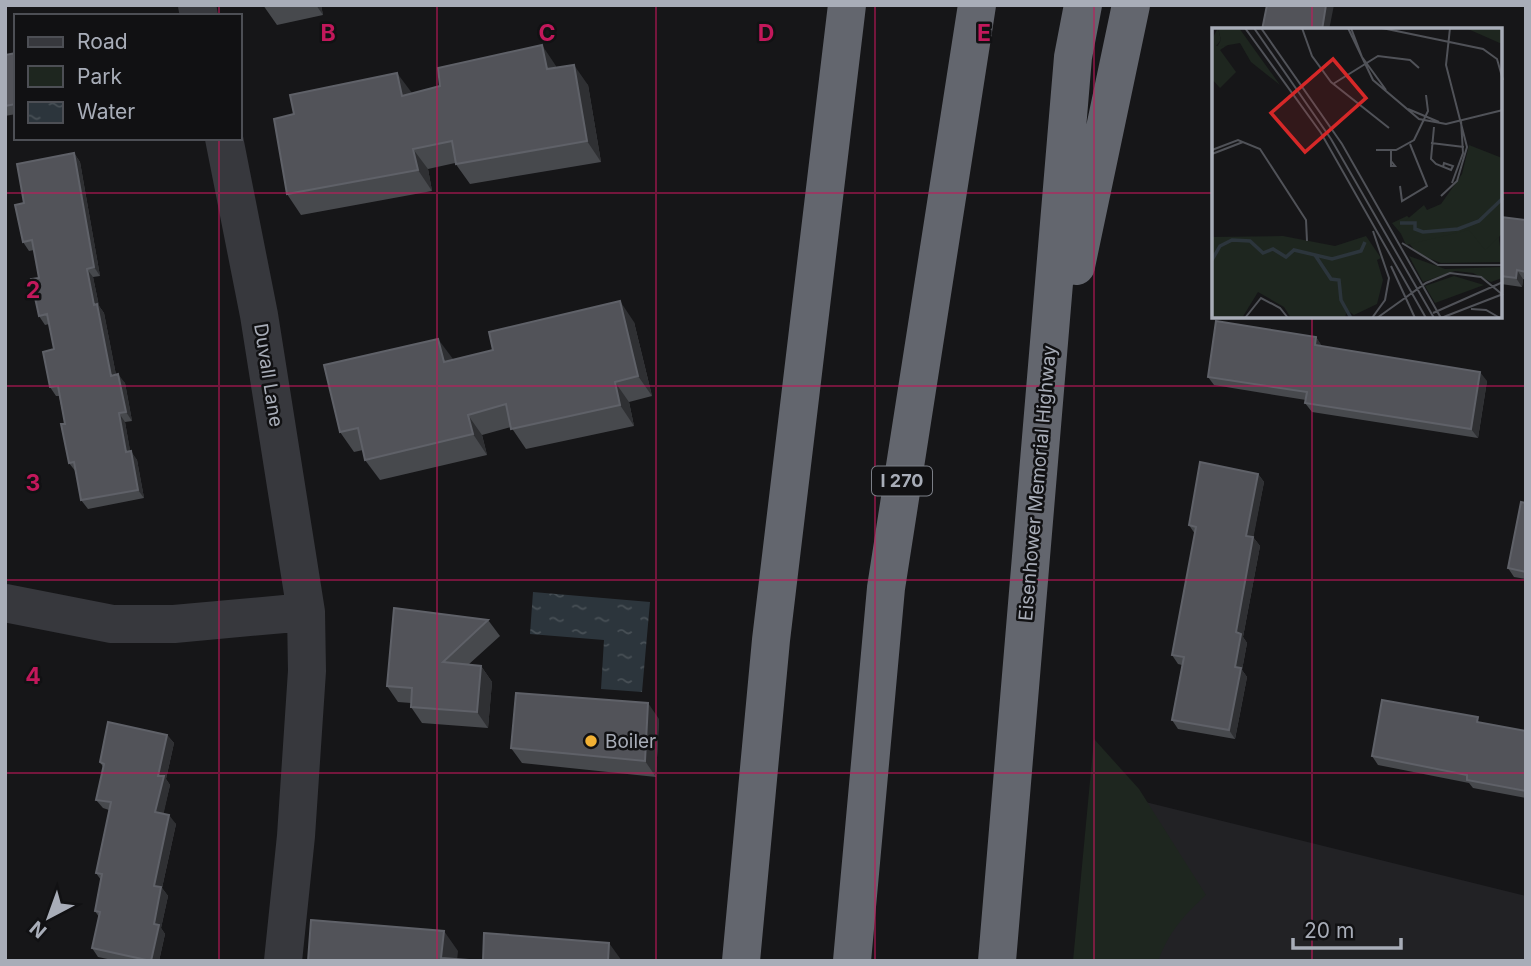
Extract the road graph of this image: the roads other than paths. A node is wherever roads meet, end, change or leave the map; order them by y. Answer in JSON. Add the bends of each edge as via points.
{"nodes":[{"id":1,"x":847,"y":5,"type":"edge"},
{"id":2,"x":977,"y":5,"type":"edge"},
{"id":3,"x":1083,"y":5,"type":"edge"},
{"id":4,"x":1131,"y":5,"type":"edge"},
{"id":5,"x":224,"y":140,"type":"edge"},
{"id":6,"x":1041,"y":432,"type":"junction"},
{"id":7,"x":5,"y":603,"type":"edge"},
{"id":8,"x":306,"y":612,"type":"junction"},
{"id":9,"x":284,"y":961,"type":"edge"},
{"id":10,"x":741,"y":961,"type":"edge"},
{"id":11,"x":852,"y":961,"type":"edge"},
{"id":12,"x":997,"y":961,"type":"edge"}],
"edges":[{"from":1,"to":10,"type":"highway","via":[[771,640]]},
{"from":2,"to":11,"type":"highway","number":"I 270","via":[[886,588]]},
{"from":3,"to":6,"type":"highway","name":"Eisenhower Memorial Highway","via":[[1073,57]]},
{"from":4,"to":6,"type":"highway"},
{"from":5,"to":8,"type":"street","name":"Duvall Lane","via":[[259,315]]},
{"from":6,"to":12,"type":"highway","name":"Eisenhower Memorial Highway"},
{"from":7,"to":8,"type":"street","via":[[112,624],[174,624]]},
{"from":8,"to":9,"type":"street","name":"Duvall Lane","via":[[307,671]]}]}
